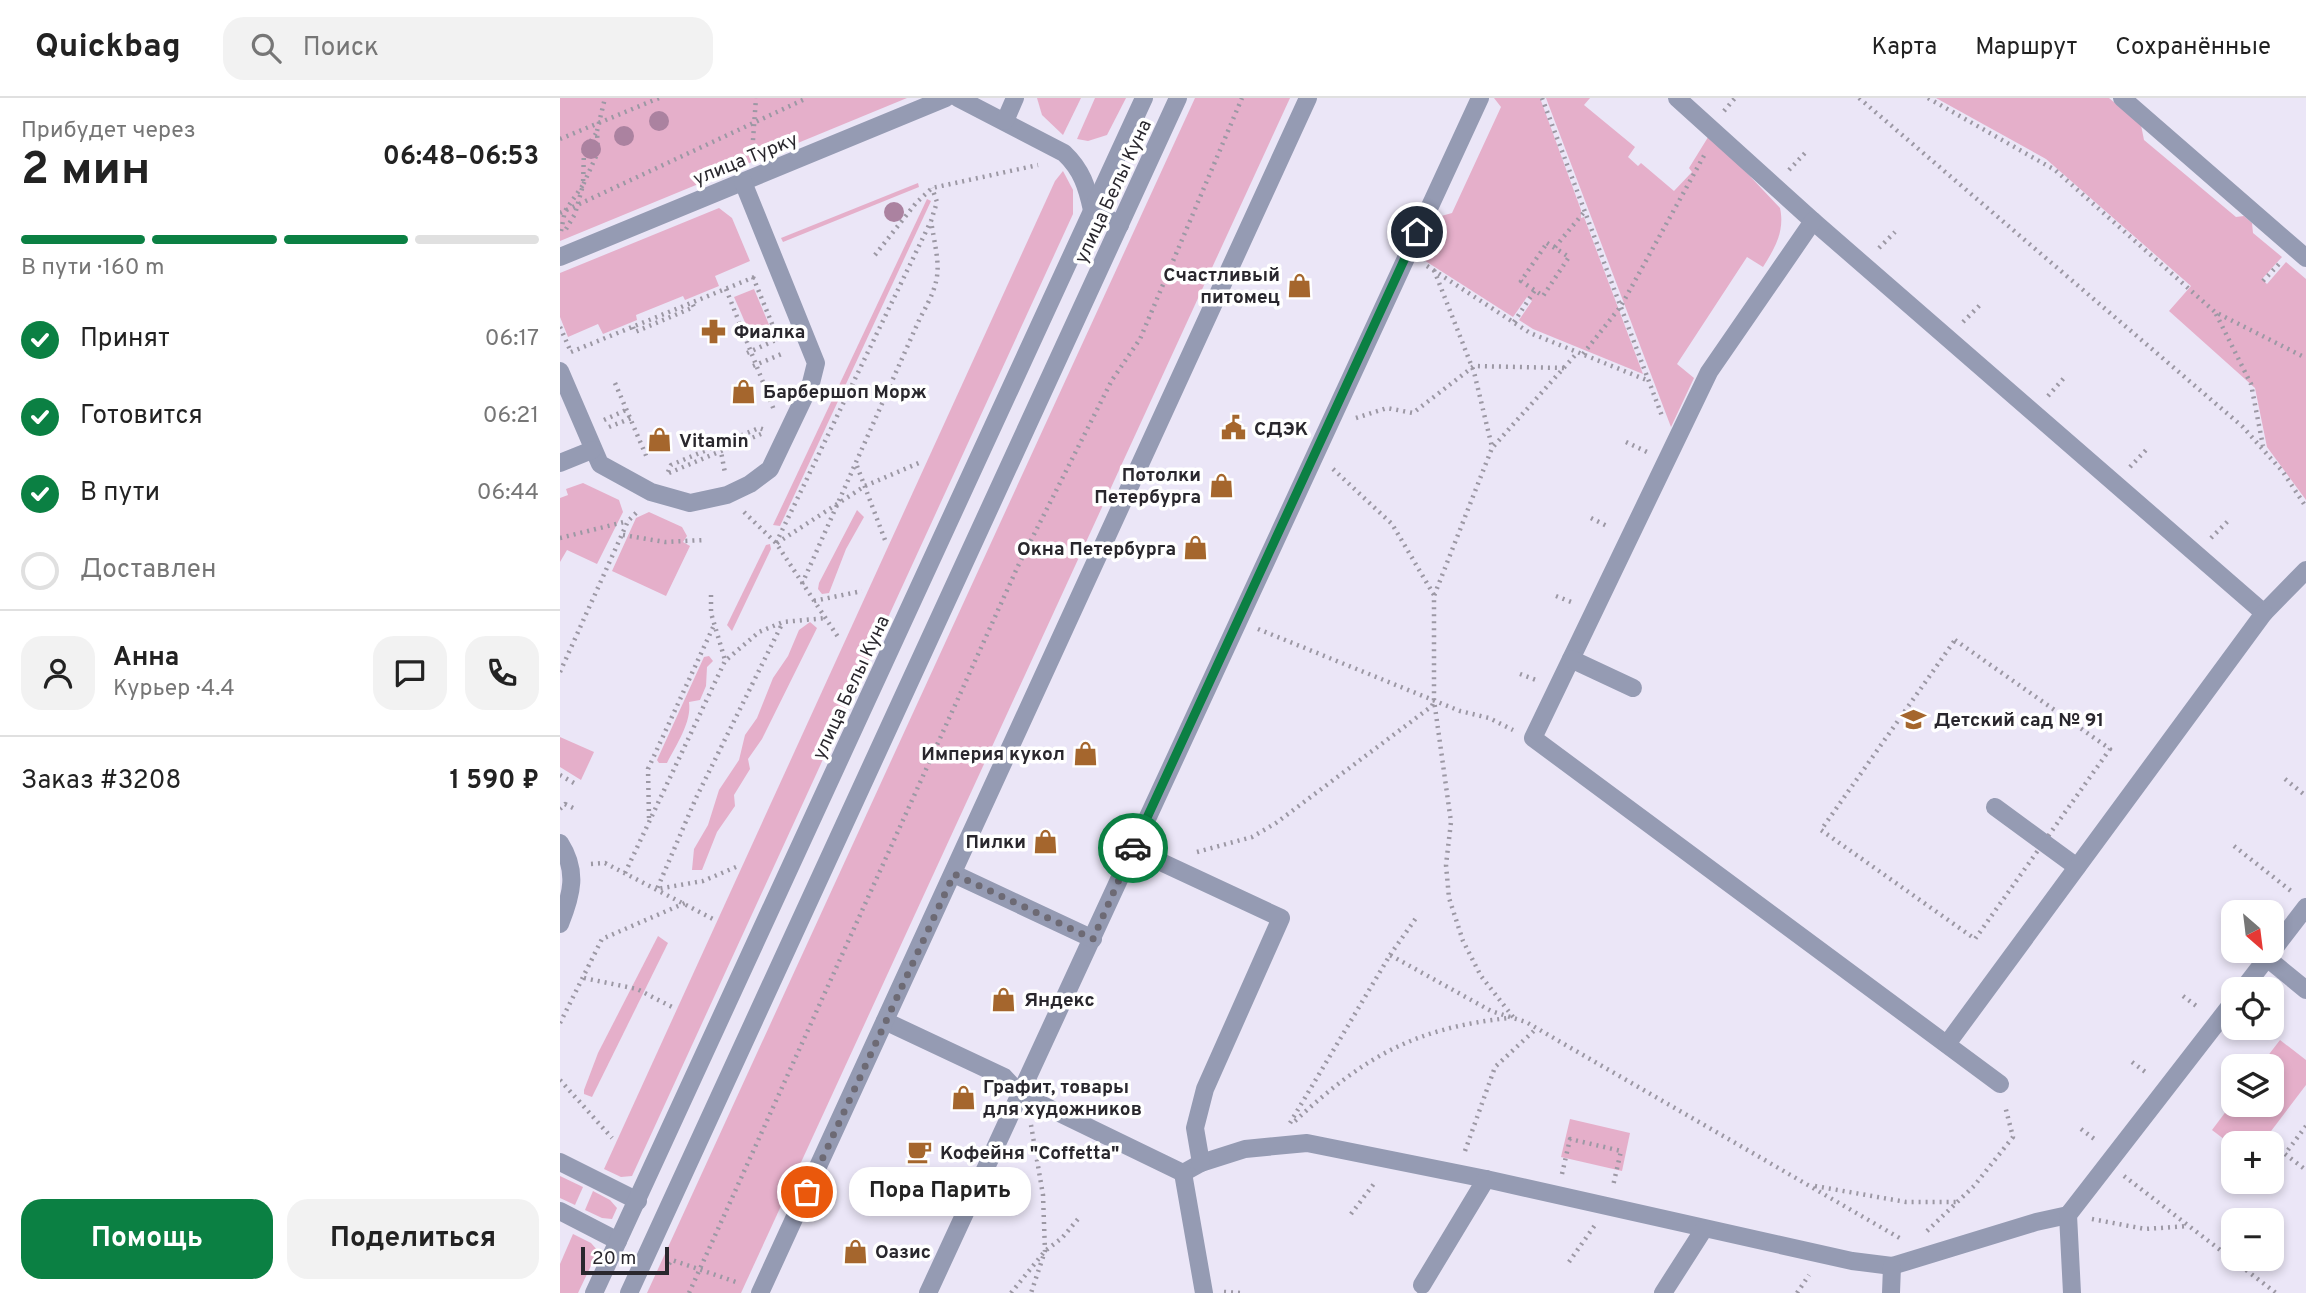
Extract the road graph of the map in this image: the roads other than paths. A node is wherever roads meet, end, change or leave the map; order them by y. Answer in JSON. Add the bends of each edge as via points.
{"nodes":[{"id":1,"x":946,"y":98,"type":"edge"},
{"id":2,"x":958,"y":98,"type":"edge"},
{"id":3,"x":1015,"y":98,"type":"edge"},
{"id":4,"x":1144,"y":98,"type":"edge"},
{"id":5,"x":1178,"y":98,"type":"edge"},
{"id":6,"x":1308,"y":98,"type":"edge"},
{"id":7,"x":1480,"y":98,"type":"edge"},
{"id":8,"x":1678,"y":98,"type":"edge"},
{"id":9,"x":2122,"y":98,"type":"edge"},
{"id":10,"x":1005,"y":121,"type":"junction"},
{"id":11,"x":743,"y":182,"type":"junction"},
{"id":12,"x":1092,"y":210,"type":"junction"},
{"id":13,"x":1813,"y":221,"type":"junction"},
{"id":14,"x":1120,"y":225,"type":"junction"},
{"id":15,"x":560,"y":257,"type":"edge"},
{"id":16,"x":2306,"y":258,"type":"edge"},
{"id":17,"x":560,"y":371,"type":"edge"},
{"id":18,"x":592,"y":450,"type":"junction"},
{"id":19,"x":560,"y":463,"type":"edge"},
{"id":20,"x":2306,"y":570,"type":"edge"},
{"id":21,"x":2264,"y":613,"type":"junction"},
{"id":22,"x":1571,"y":659,"type":"junction"},
{"id":23,"x":1633,"y":688,"type":"dead end"},
{"id":24,"x":1995,"y":807,"type":"dead end"},
{"id":25,"x":560,"y":843,"type":"edge"},
{"id":26,"x":1133,"y":849,"type":"junction"},
{"id":27,"x":2077,"y":867,"type":"junction"},
{"id":28,"x":954,"y":874,"type":"junction"},
{"id":29,"x":2301,"y":901,"type":"edge"},
{"id":30,"x":560,"y":924,"type":"edge"},
{"id":31,"x":2284,"y":930,"type":"edge"},
{"id":32,"x":1093,"y":939,"type":"junction"},
{"id":33,"x":2263,"y":963,"type":"edge"},
{"id":34,"x":2273,"y":963,"type":"edge"},
{"id":35,"x":2252,"y":977,"type":"edge"},
{"id":36,"x":2306,"y":990,"type":"edge"},
{"id":37,"x":2221,"y":1018,"type":"edge"},
{"id":38,"x":885,"y":1021,"type":"junction"},
{"id":39,"x":1947,"y":1044,"type":"junction"},
{"id":40,"x":2000,"y":1084,"type":"road end"},
{"id":41,"x":1020,"y":1094,"type":"junction"},
{"id":42,"x":560,"y":1162,"type":"edge"},
{"id":43,"x":1201,"y":1163,"type":"junction"},
{"id":44,"x":1183,"y":1173,"type":"junction"},
{"id":45,"x":1486,"y":1179,"type":"junction"},
{"id":46,"x":638,"y":1201,"type":"junction"},
{"id":47,"x":560,"y":1211,"type":"edge"},
{"id":48,"x":2068,"y":1215,"type":"junction"},
{"id":49,"x":1704,"y":1228,"type":"junction"},
{"id":50,"x":618,"y":1241,"type":"junction"},
{"id":51,"x":1892,"y":1266,"type":"junction"},
{"id":52,"x":1422,"y":1285,"type":"dead end"},
{"id":53,"x":754,"y":1289,"type":"edge"},
{"id":54,"x":594,"y":1293,"type":"edge"},
{"id":55,"x":629,"y":1293,"type":"edge"},
{"id":56,"x":928,"y":1293,"type":"edge"},
{"id":57,"x":1204,"y":1293,"type":"edge"},
{"id":58,"x":1663,"y":1293,"type":"edge"},
{"id":59,"x":1891,"y":1293,"type":"edge"},
{"id":60,"x":2072,"y":1293,"type":"edge"}],
"edges":[{"from":1,"to":11,"type":"street","name":"улица Турку"},
{"from":2,"to":10,"type":"street"},
{"from":3,"to":10,"type":"street"},
{"from":4,"to":12,"type":"street","name":"улица Белы Куна"},
{"from":5,"to":14,"type":"street","name":"улица Белы Куна"},
{"from":6,"to":28,"type":"street"},
{"from":7,"to":26,"type":"street"},
{"from":8,"to":13,"type":"street"},
{"from":9,"to":16,"type":"street"},
{"from":10,"to":12,"type":"street","via":[[1076,164]]},
{"from":11,"to":15,"type":"street","name":"улица Турку"},
{"from":11,"to":18,"type":"street","via":[[816,363],[770,469],[727,495],[690,503],[651,492],[606,469]]},
{"from":12,"to":14,"type":"street"},
{"from":12,"to":46,"type":"street","name":"улица Белы Куна"},
{"from":13,"to":21,"type":"street"},
{"from":13,"to":22,"type":"street","via":[[1709,372]]},
{"from":14,"to":55,"type":"street","name":"улица Белы Куна"},
{"from":17,"to":18,"type":"street"},
{"from":18,"to":19,"type":"street"},
{"from":20,"to":21,"type":"street"},
{"from":21,"to":27,"type":"street"},
{"from":22,"to":23,"type":"street"},
{"from":22,"to":39,"type":"street","via":[[1533,738]]},
{"from":24,"to":27,"type":"street"},
{"from":25,"to":30,"type":"street","via":[[573,883]]},
{"from":26,"to":32,"type":"street"},
{"from":26,"to":43,"type":"street","via":[[1282,918],[1205,1089],[1195,1128]]},
{"from":27,"to":39,"type":"street"},
{"from":28,"to":32,"type":"street"},
{"from":28,"to":38,"type":"street"},
{"from":29,"to":31,"type":"street"},
{"from":32,"to":41,"type":"street"},
{"from":33,"to":35,"type":"street"},
{"from":34,"to":36,"type":"street"},
{"from":37,"to":48,"type":"street"},
{"from":38,"to":41,"type":"street","via":[[1004,1077]]},
{"from":38,"to":53,"type":"street"},
{"from":39,"to":40,"type":"street"},
{"from":41,"to":44,"type":"street"},
{"from":41,"to":56,"type":"street"},
{"from":42,"to":46,"type":"street"},
{"from":43,"to":44,"type":"street"},
{"from":43,"to":45,"type":"street","via":[[1245,1149],[1307,1143]]},
{"from":44,"to":57,"type":"street"},
{"from":45,"to":49,"type":"street"},
{"from":45,"to":52,"type":"street"},
{"from":46,"to":50,"type":"street","name":"улица Белы Куна"},
{"from":47,"to":50,"type":"street"},
{"from":48,"to":51,"type":"street","via":[[1920,1250]]},
{"from":48,"to":60,"type":"street"},
{"from":49,"to":51,"type":"street"},
{"from":49,"to":58,"type":"street"},
{"from":50,"to":54,"type":"street","name":"улица Белы Куна"},
{"from":51,"to":59,"type":"street"}]}
